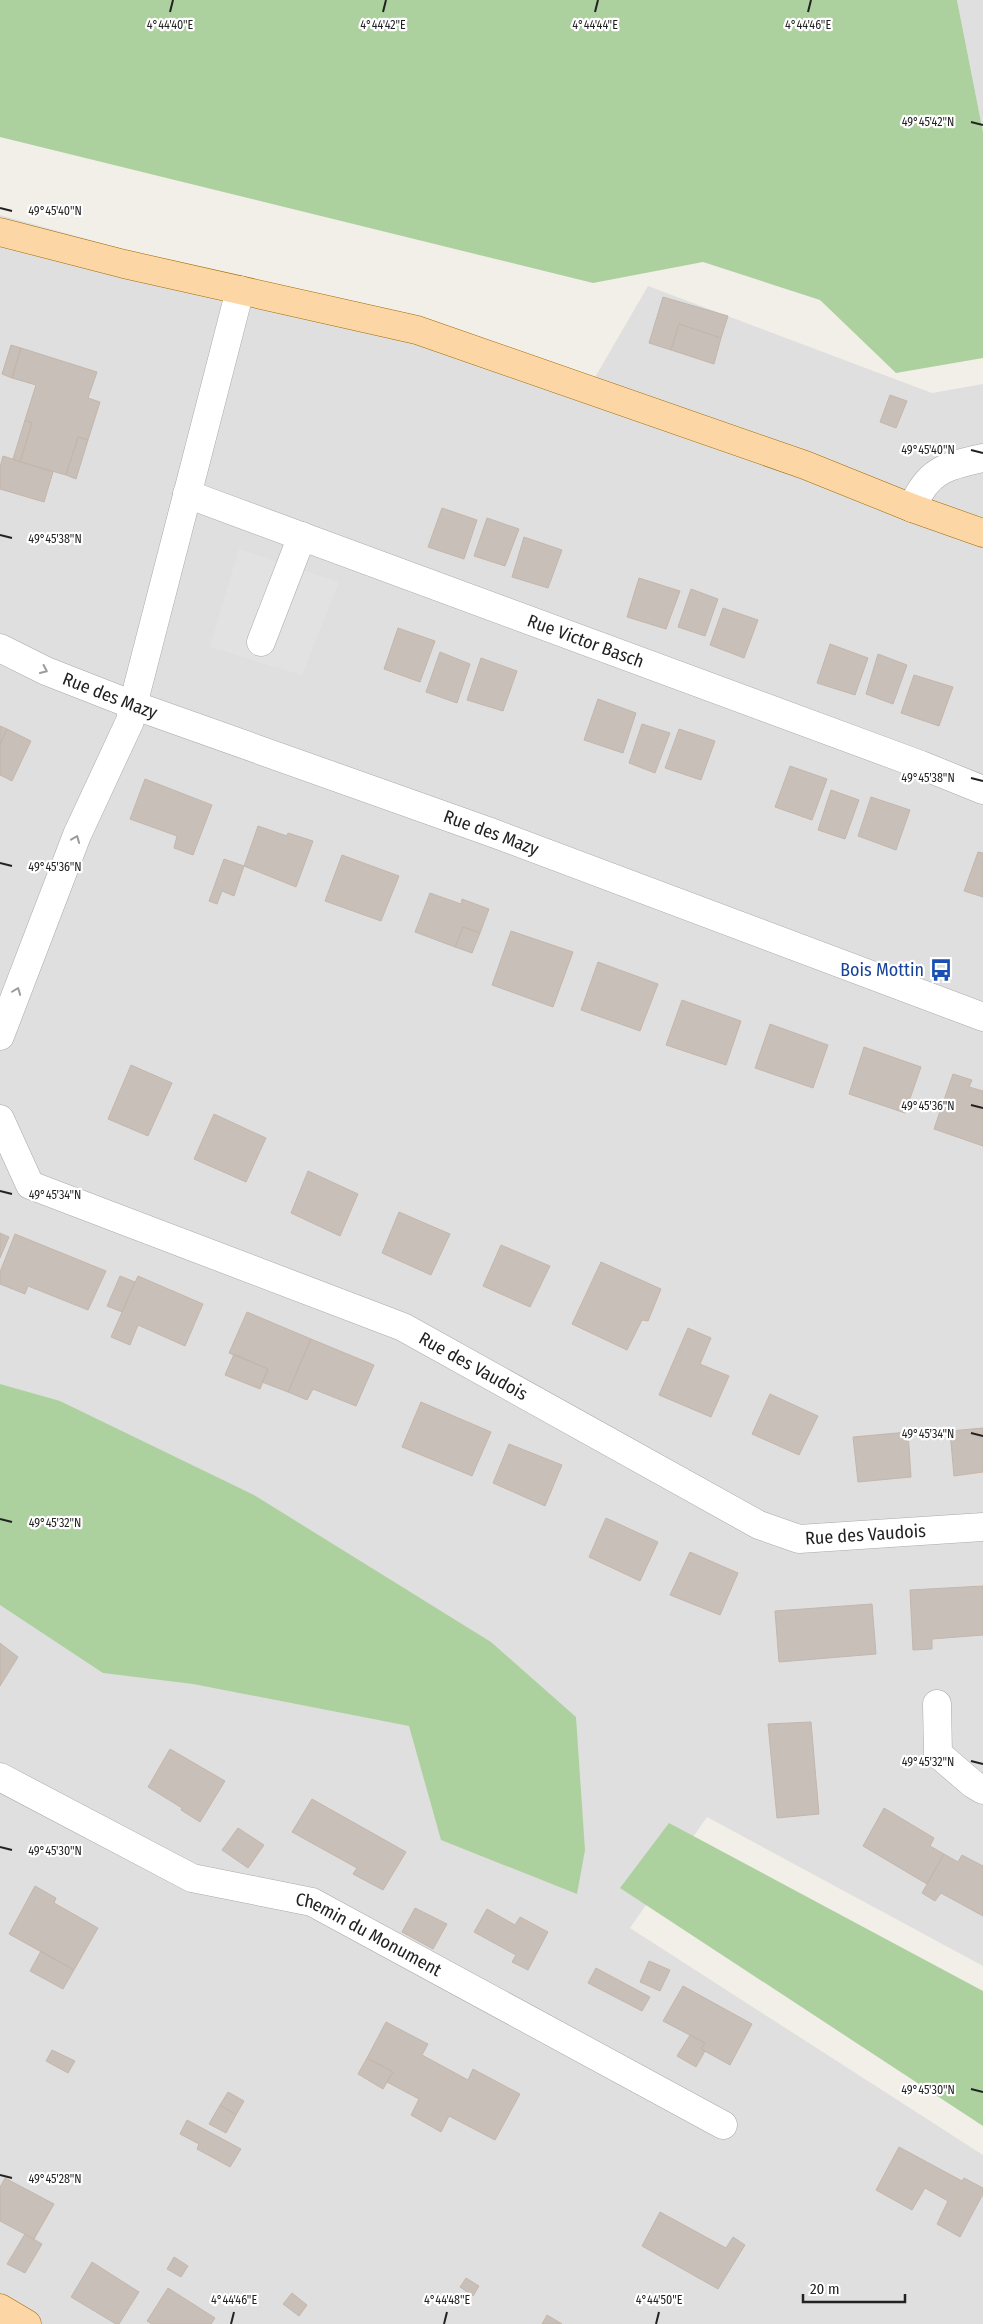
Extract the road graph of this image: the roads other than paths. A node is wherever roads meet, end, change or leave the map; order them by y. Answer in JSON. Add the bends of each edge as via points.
{"nodes":[{"id":1,"x":0,"y":232,"type":"edge"},
{"id":2,"x":240,"y":290,"type":"junction"},
{"id":3,"x":983,"y":458,"type":"edge"},
{"id":4,"x":187,"y":494,"type":"junction"},
{"id":5,"x":912,"y":508,"type":"junction"},
{"id":6,"x":983,"y":533,"type":"edge"},
{"id":7,"x":302,"y":536,"type":"junction"},
{"id":8,"x":261,"y":642,"type":"dead end"},
{"id":9,"x":0,"y":648,"type":"edge"},
{"id":10,"x":132,"y":705,"type":"junction"},
{"id":11,"x":983,"y":790,"type":"edge"},
{"id":12,"x":983,"y":1017,"type":"edge"},
{"id":13,"x":0,"y":1036,"type":"edge"},
{"id":14,"x":0,"y":1119,"type":"edge"},
{"id":15,"x":983,"y":1527,"type":"edge"},
{"id":16,"x":937,"y":1704,"type":"dead end"},
{"id":17,"x":0,"y":1777,"type":"edge"},
{"id":18,"x":983,"y":1790,"type":"edge"},
{"id":19,"x":723,"y":2125,"type":"dead end"},
{"id":20,"x":0,"y":2308,"type":"edge"},
{"id":21,"x":27,"y":2324,"type":"edge"}],
"edges":[{"from":1,"to":2,"type":"main road"},
{"from":2,"to":4,"type":"street"},
{"from":2,"to":5,"type":"main road","via":[[417,330],[805,465]]},
{"from":3,"to":5,"type":"street","via":[[937,472],[920,488]]},
{"from":4,"to":7,"type":"street","name":"Rue Victor Basch"},
{"from":4,"to":10,"type":"street"},
{"from":5,"to":6,"type":"main road"},
{"from":7,"to":8,"type":"street"},
{"from":7,"to":11,"type":"street","name":"Rue Victor Basch"},
{"from":9,"to":10,"type":"street","name":"Rue des Mazy","one_way":true,"via":[[46,671]]},
{"from":10,"to":12,"type":"street","name":"Rue des Mazy","via":[[492,833]]},
{"from":13,"to":10,"type":"street","one_way":true,"via":[[77,835],[130,721]]},
{"from":14,"to":15,"type":"street","name":"Rue des Vaudois","via":[[30,1185],[403,1327],[759,1526],[799,1539]]},
{"from":16,"to":18,"type":"street","via":[[938,1754]]},
{"from":17,"to":19,"type":"street","name":"Chemin du Monument","via":[[192,1878],[312,1902]]},
{"from":20,"to":21,"type":"main road"}]}
